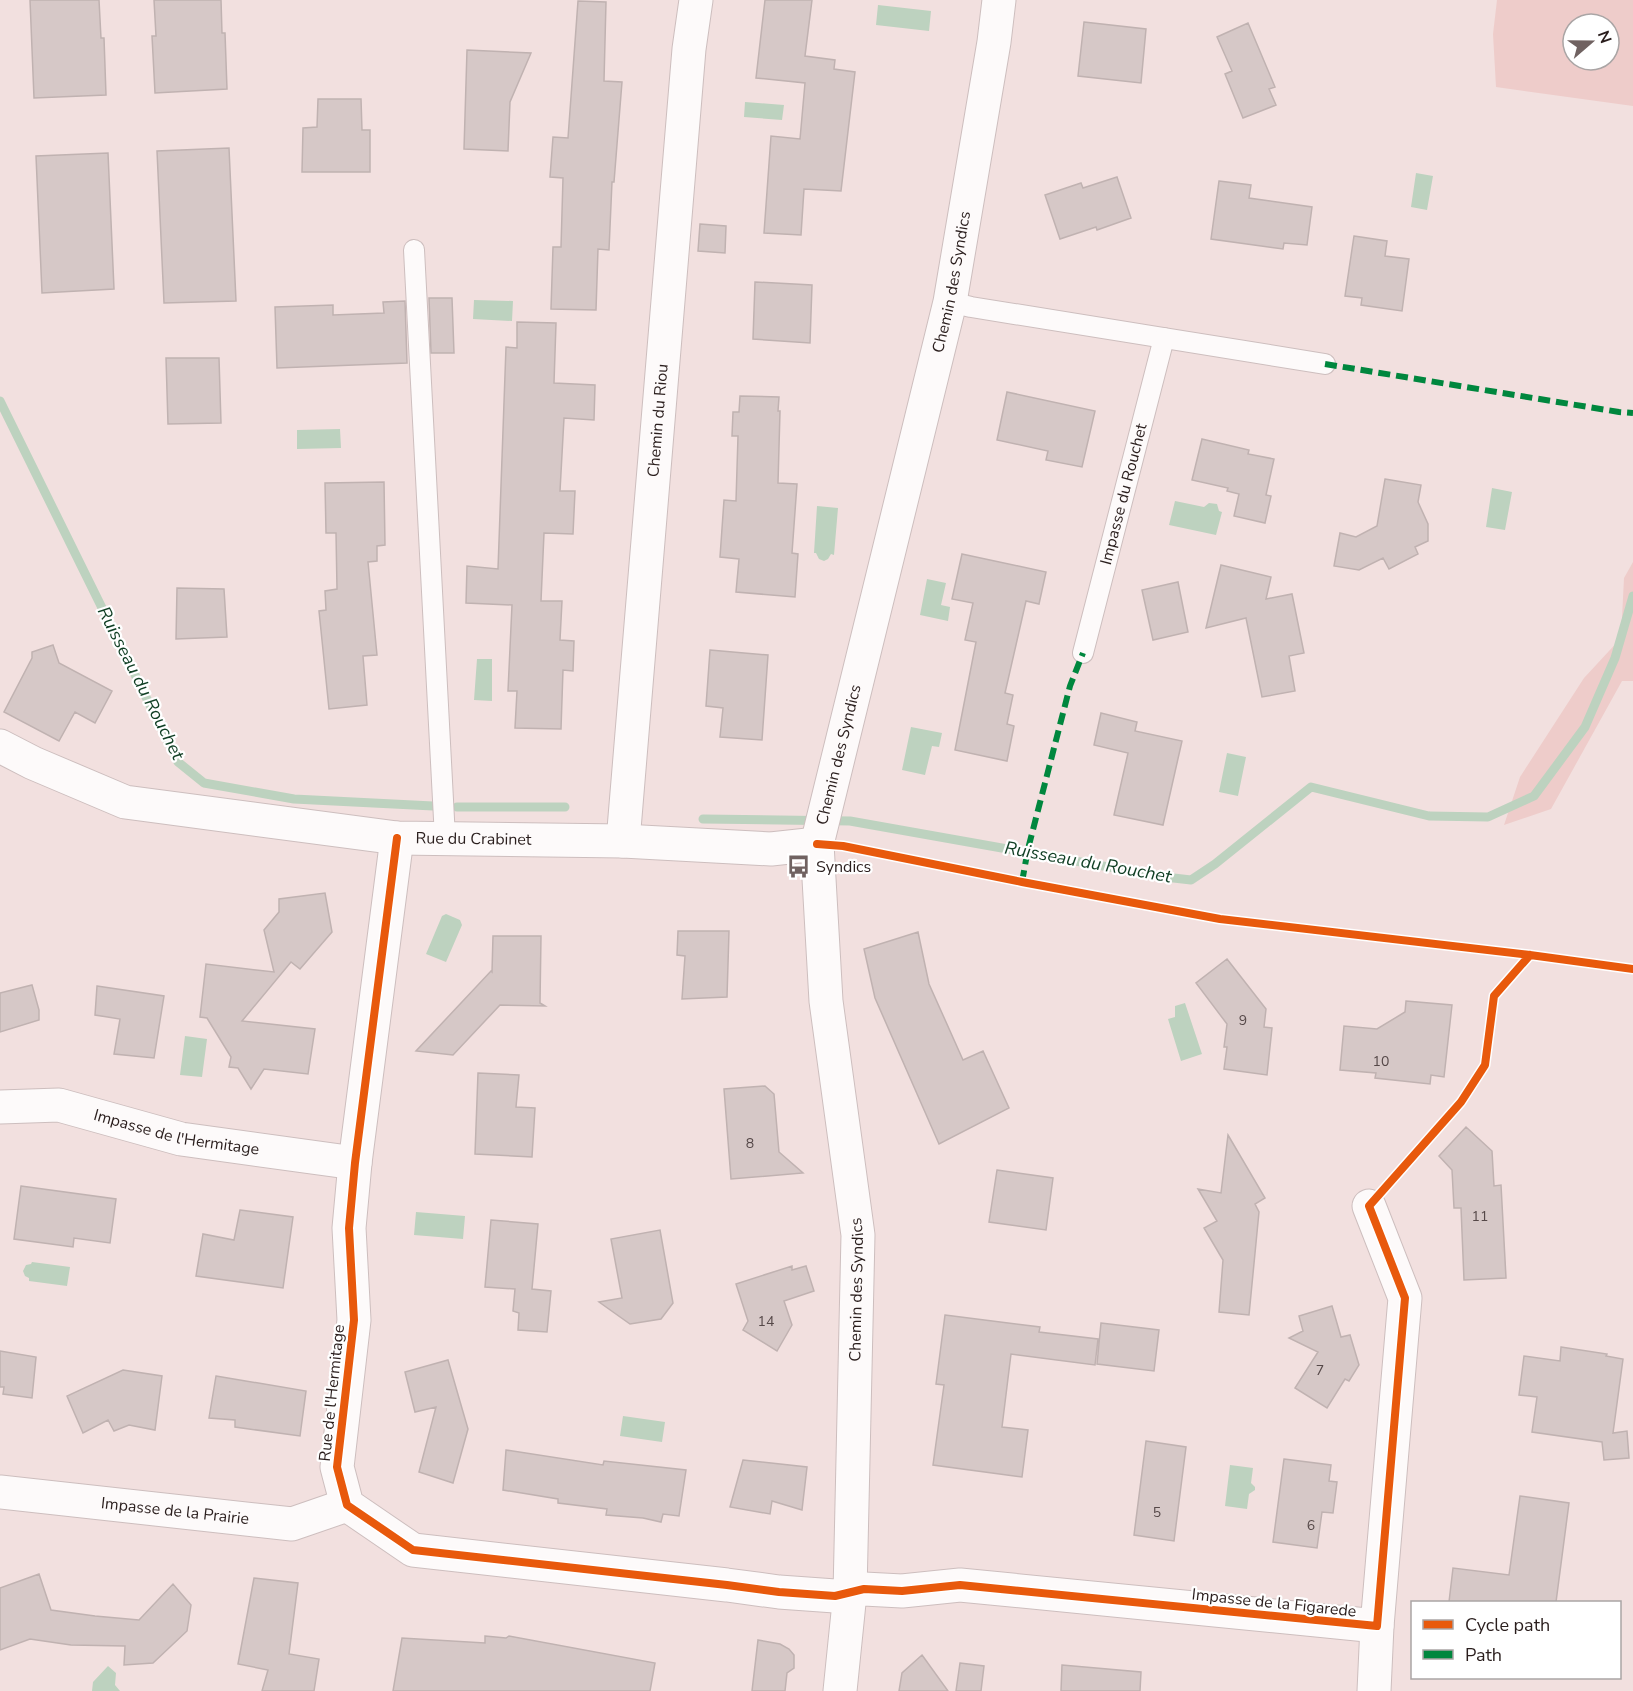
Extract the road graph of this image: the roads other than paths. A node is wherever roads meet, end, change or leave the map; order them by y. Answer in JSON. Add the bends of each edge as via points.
{"nodes":[{"id":1,"x":696,"y":0,"type":"edge"},
{"id":2,"x":999,"y":0,"type":"edge"},
{"id":3,"x":414,"y":250,"type":"dead end"},
{"id":4,"x":950,"y":302,"type":"junction"},
{"id":5,"x":1164,"y":338,"type":"junction"},
{"id":6,"x":1325,"y":364,"type":"dead end"},
{"id":7,"x":1083,"y":652,"type":"dead end"},
{"id":8,"x":0,"y":746,"type":"edge"},
{"id":9,"x":821,"y":829,"type":"junction"},
{"id":10,"x":397,"y":838,"type":"junction"},
{"id":11,"x":445,"y":838,"type":"junction"},
{"id":12,"x":623,"y":841,"type":"junction"},
{"id":13,"x":0,"y":1107,"type":"edge"},
{"id":14,"x":355,"y":1163,"type":"junction"},
{"id":15,"x":1369,"y":1206,"type":"dead end"},
{"id":16,"x":0,"y":1492,"type":"edge"},
{"id":17,"x":347,"y":1505,"type":"junction"},
{"id":18,"x":850,"y":1593,"type":"junction"},
{"id":19,"x":1377,"y":1626,"type":"junction"},
{"id":20,"x":840,"y":1691,"type":"edge"},
{"id":21,"x":1374,"y":1691,"type":"edge"}],
"edges":[{"from":1,"to":12,"type":"street","name":"Chemin du Riou"},
{"from":2,"to":4,"type":"street","name":"Chemin des Syndics"},
{"from":3,"to":11,"type":"lane"},
{"from":4,"to":5,"type":"lane"},
{"from":4,"to":9,"type":"street","name":"Chemin des Syndics"},
{"from":5,"to":6,"type":"lane"},
{"from":5,"to":7,"type":"lane","name":"Impasse du Rouchet"},
{"from":8,"to":10,"type":"street","name":"Rue du Crabinet","via":[[124,802]]},
{"from":9,"to":12,"type":"street","name":"Rue du Crabinet","via":[[771,849]]},
{"from":9,"to":18,"type":"street","name":"Chemin des Syndics","via":[[826,1001],[858,1235]]},
{"from":10,"to":11,"type":"street","name":"Rue du Crabinet"},
{"from":10,"to":14,"type":"street","name":"Rue de l'Hermitage"},
{"from":11,"to":12,"type":"street","name":"Rue du Crabinet"},
{"from":13,"to":14,"type":"street","name":"Impasse de l'Hermitage","via":[[59,1105],[181,1139]]},
{"from":14,"to":17,"type":"street","name":"Rue de l'Hermitage","via":[[349,1228],[354,1320],[337,1467]]},
{"from":15,"to":19,"type":"street","name":"Impasse de la Figarede","via":[[1405,1298]]},
{"from":16,"to":17,"type":"street","name":"Impasse de la Prairie","via":[[292,1524]]},
{"from":17,"to":18,"type":"street","via":[[413,1550],[779,1593]]},
{"from":18,"to":19,"type":"street","name":"Impasse de la Figarede","via":[[960,1585]]},
{"from":18,"to":20,"type":"street","name":"Chemin des Syndics"},
{"from":19,"to":21,"type":"street","name":"Impasse de la Figarede"}]}
